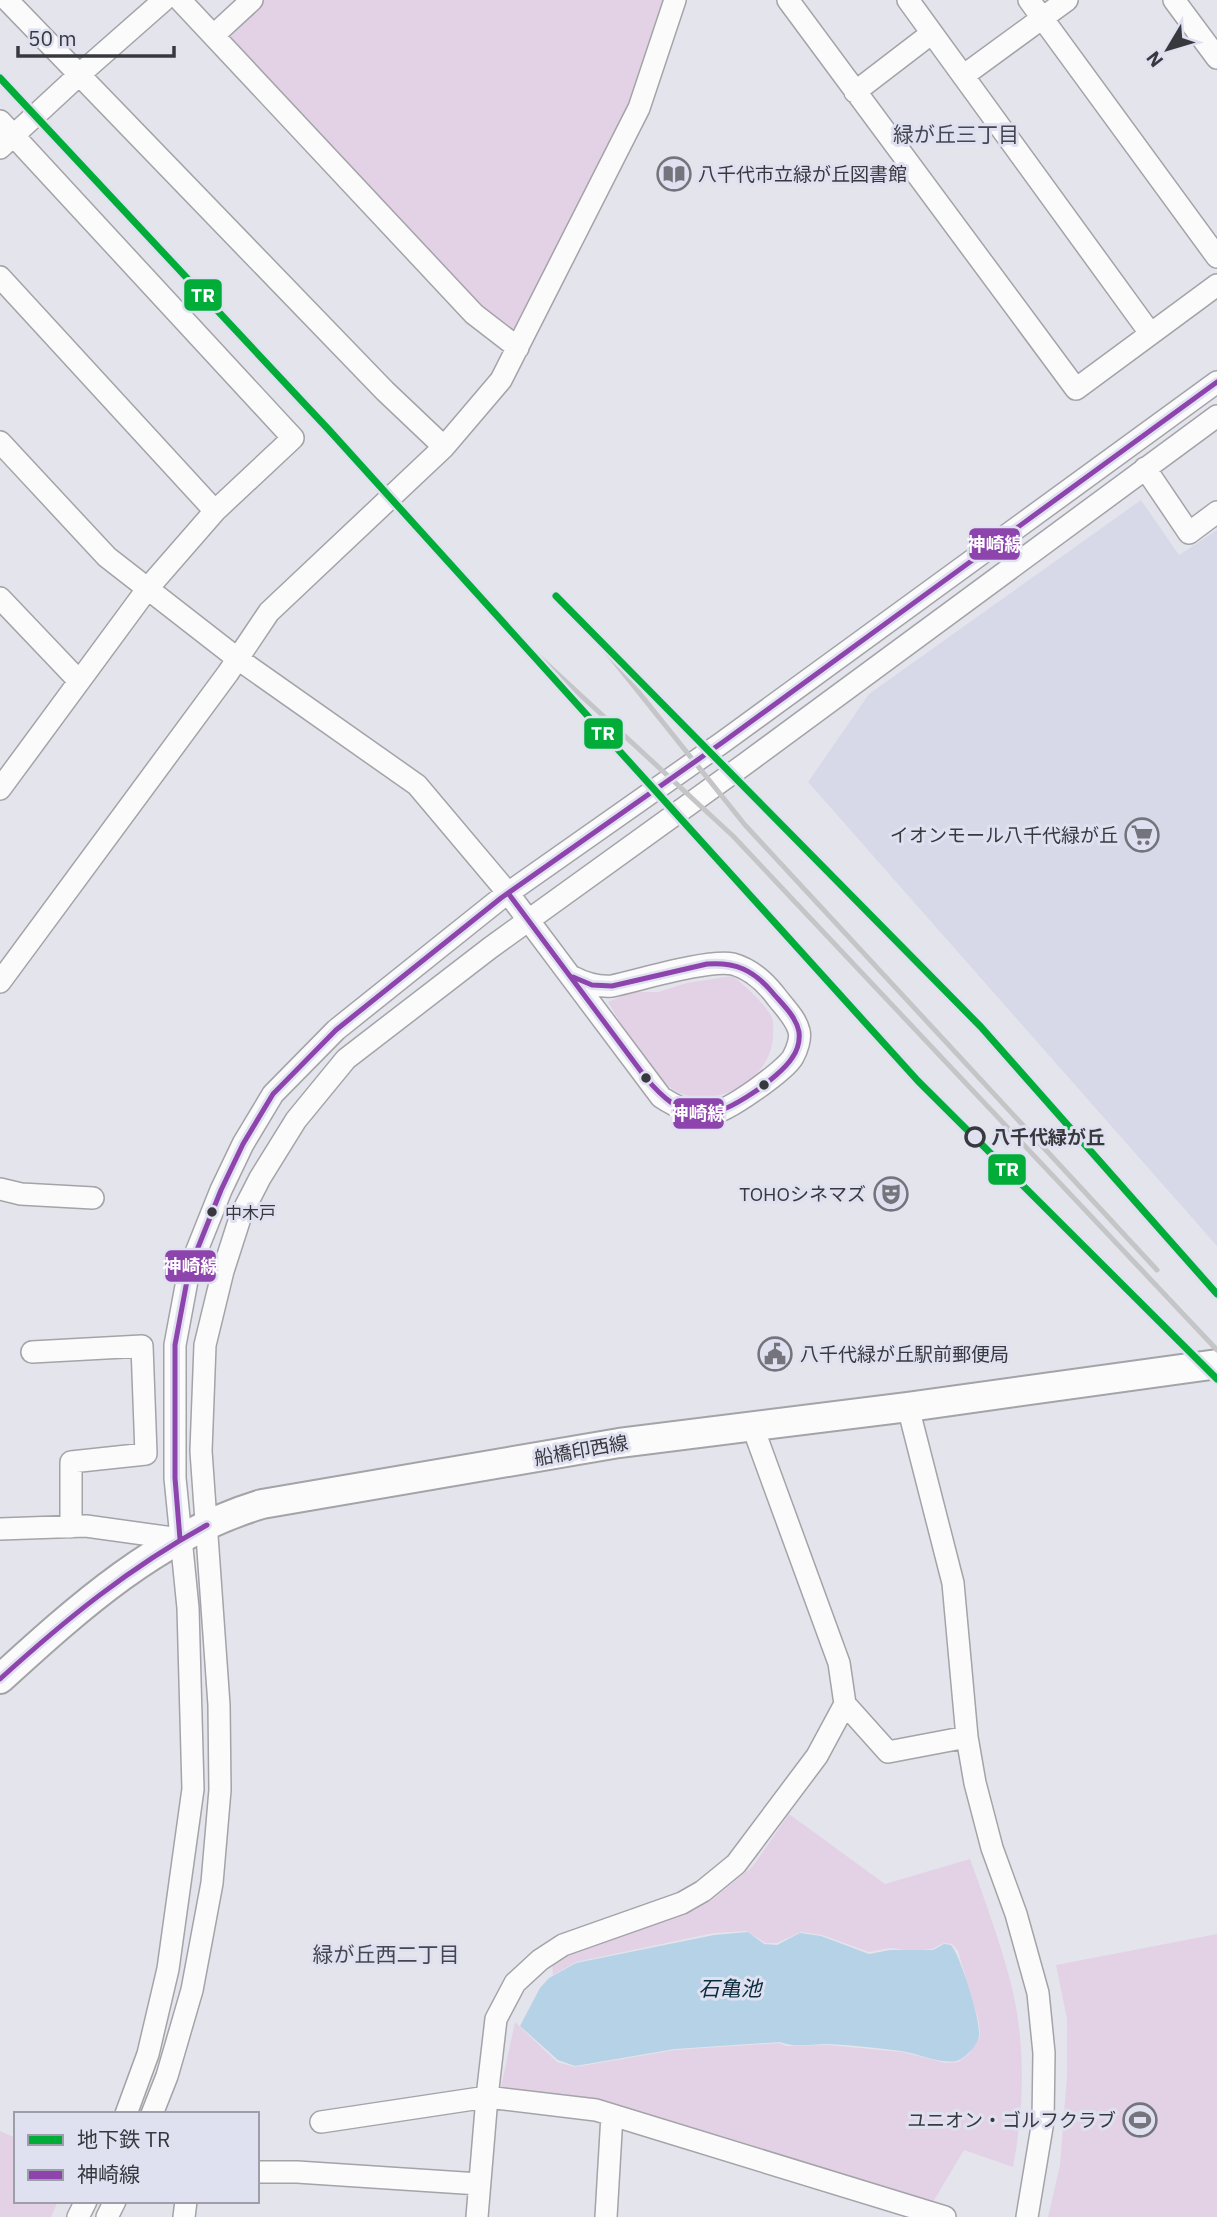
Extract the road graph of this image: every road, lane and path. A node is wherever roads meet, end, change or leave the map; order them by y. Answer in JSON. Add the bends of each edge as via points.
{"nodes":[{"id":1,"x":8,"y":0,"type":"edge"},
{"id":2,"x":164,"y":0,"type":"edge"},
{"id":3,"x":180,"y":0,"type":"edge"},
{"id":4,"x":252,"y":0,"type":"edge"},
{"id":5,"x":675,"y":0,"type":"edge"},
{"id":6,"x":788,"y":0,"type":"edge"},
{"id":7,"x":908,"y":0,"type":"edge"},
{"id":8,"x":1029,"y":0,"type":"edge"},
{"id":9,"x":1067,"y":0,"type":"edge"},
{"id":10,"x":1174,"y":0,"type":"edge"},
{"id":11,"x":1042,"y":18,"type":"junction"},
{"id":12,"x":932,"y":33,"type":"junction"},
{"id":13,"x":214,"y":35,"type":"junction"},
{"id":14,"x":1217,"y":58,"type":"edge"},
{"id":15,"x":80,"y":74,"type":"junction"},
{"id":16,"x":963,"y":76,"type":"junction"},
{"id":17,"x":855,"y":92,"type":"junction"},
{"id":18,"x":4,"y":135,"type":"edge"},
{"id":19,"x":1217,"y":257,"type":"edge"},
{"id":20,"x":0,"y":277,"type":"edge"},
{"id":21,"x":1217,"y":285,"type":"edge"},
{"id":22,"x":1150,"y":333,"type":"junction"},
{"id":23,"x":518,"y":348,"type":"junction"},
{"id":24,"x":1217,"y":382,"type":"edge"},
{"id":25,"x":1217,"y":416,"type":"edge"},
{"id":26,"x":0,"y":442,"type":"edge"},
{"id":27,"x":444,"y":447,"type":"junction"},
{"id":28,"x":1145,"y":468,"type":"junction"},
{"id":29,"x":215,"y":511,"type":"junction"},
{"id":30,"x":1217,"y":512,"type":"edge"},
{"id":31,"x":148,"y":588,"type":"junction"},
{"id":32,"x":0,"y":598,"type":"edge"},
{"id":33,"x":238,"y":659,"type":"junction"},
{"id":34,"x":79,"y":681,"type":"junction"},
{"id":35,"x":4,"y":776,"type":"edge"},
{"id":36,"x":508,"y":893,"type":"junction"},
{"id":37,"x":528,"y":919,"type":"junction"},
{"id":38,"x":573,"y":977,"type":"junction"},
{"id":39,"x":0,"y":982,"type":"edge"},
{"id":40,"x":0,"y":1189,"type":"edge"},
{"id":41,"x":93,"y":1198,"type":"dead end"},
{"id":42,"x":32,"y":1352,"type":"dead end"},
{"id":43,"x":1217,"y":1364,"type":"edge"},
{"id":44,"x":908,"y":1407,"type":"junction"},
{"id":45,"x":752,"y":1425,"type":"junction"},
{"id":46,"x":207,"y":1525,"type":"junction"},
{"id":47,"x":71,"y":1527,"type":"junction"},
{"id":48,"x":0,"y":1529,"type":"edge"},
{"id":49,"x":180,"y":1539,"type":"junction"},
{"id":50,"x":0,"y":1679,"type":"edge"},
{"id":51,"x":845,"y":1704,"type":"junction"},
{"id":52,"x":967,"y":1737,"type":"junction"},
{"id":53,"x":486,"y":2097,"type":"junction"},
{"id":54,"x":127,"y":2112,"type":"edge"},
{"id":55,"x":153,"y":2112,"type":"edge"},
{"id":56,"x":612,"y":2115,"type":"junction"},
{"id":57,"x":321,"y":2122,"type":"dead end"},
{"id":58,"x":259,"y":2172,"type":"edge"},
{"id":59,"x":478,"y":2184,"type":"junction"},
{"id":60,"x":878,"y":2207,"type":"edge"},
{"id":61,"x":477,"y":2217,"type":"edge"},
{"id":62,"x":606,"y":2217,"type":"edge"},
{"id":63,"x":945,"y":2217,"type":"edge"},
{"id":64,"x":1027,"y":2217,"type":"edge"}],
"edges":[{"from":1,"to":15,"type":"street"},
{"from":2,"to":15,"type":"street"},
{"from":3,"to":13,"type":"street"},
{"from":4,"to":13,"type":"street"},
{"from":5,"to":23,"type":"street","via":[[639,108]]},
{"from":6,"to":17,"type":"street"},
{"from":7,"to":12,"type":"street"},
{"from":8,"to":11,"type":"street"},
{"from":9,"to":11,"type":"street"},
{"from":10,"to":14,"type":"street"},
{"from":11,"to":16,"type":"street"},
{"from":11,"to":19,"type":"street"},
{"from":12,"to":16,"type":"street"},
{"from":12,"to":17,"type":"street"},
{"from":13,"to":23,"type":"street","via":[[474,314]]},
{"from":15,"to":18,"type":"street"},
{"from":15,"to":27,"type":"street"},
{"from":16,"to":22,"type":"street"},
{"from":17,"to":22,"type":"street","via":[[1076,390]]},
{"from":18,"to":29,"type":"street","via":[[293,438]]},
{"from":20,"to":29,"type":"street"},
{"from":21,"to":22,"type":"street"},
{"from":23,"to":27,"type":"street","via":[[501,380]]},
{"from":24,"to":36,"type":"street"},
{"from":25,"to":28,"type":"street"},
{"from":26,"to":31,"type":"street","via":[[107,557]]},
{"from":27,"to":33,"type":"street","via":[[269,612]]},
{"from":28,"to":30,"type":"street","via":[[1189,533]]},
{"from":28,"to":37,"type":"street"},
{"from":29,"to":31,"type":"street"},
{"from":31,"to":33,"type":"street"},
{"from":31,"to":34,"type":"street"},
{"from":32,"to":34,"type":"street"},
{"from":33,"to":36,"type":"street","via":[[417,785]]},
{"from":33,"to":39,"type":"street"},
{"from":34,"to":35,"type":"street"},
{"from":36,"to":37,"type":"street"},
{"from":36,"to":49,"type":"street","via":[[336,1030],[273,1094],[243,1144],[189,1270],[175,1345],[174,1478]]},
{"from":37,"to":38,"type":"street"},
{"from":37,"to":46,"type":"street","via":[[346,1059],[296,1120],[260,1178],[241,1215],[205,1345],[201,1451]]},
{"from":38,"to":38,"type":"street","via":[[599,987],[612,986],[710,964],[732,964],[763,981],[791,1016],[799,1031],[798,1045],[784,1068],[731,1107],[713,1114],[692,1112],[661,1097]]},
{"from":40,"to":41,"type":"street"},
{"from":42,"to":47,"type":"street","via":[[142,1346],[146,1454],[71,1462]]},
{"from":43,"to":44,"type":"main road","name":"船橋印西線"},
{"from":44,"to":45,"type":"main road","name":"船橋印西線"},
{"from":44,"to":52,"type":"street","via":[[953,1583]]},
{"from":45,"to":46,"type":"main road","name":"船橋印西線","via":[[262,1504]]},
{"from":45,"to":51,"type":"street","via":[[839,1663]]},
{"from":46,"to":49,"type":"main road","name":"船橋印西線"},
{"from":46,"to":55,"type":"street","via":[[219,1705],[220,1790],[212,1883],[192,1990]]},
{"from":47,"to":48,"type":"street"},
{"from":47,"to":49,"type":"street"},
{"from":49,"to":50,"type":"main road","name":"船橋印西線","via":[[91,1598]]},
{"from":49,"to":54,"type":"street","via":[[188,1608],[193,1789],[168,1969],[148,2054]]},
{"from":51,"to":52,"type":"street","via":[[888,1752]]},
{"from":51,"to":53,"type":"street","via":[[817,1756],[736,1864],[682,1903],[563,1945],[514,1983],[496,2019]]},
{"from":52,"to":64,"type":"street","via":[[992,1848],[1038,1993],[1044,2053],[1043,2121]]},
{"from":53,"to":56,"type":"street"},
{"from":53,"to":57,"type":"street"},
{"from":53,"to":59,"type":"street"},
{"from":56,"to":60,"type":"street"},
{"from":56,"to":62,"type":"street"},
{"from":58,"to":59,"type":"street"},
{"from":59,"to":61,"type":"street"},
{"from":60,"to":63,"type":"street"}]}
